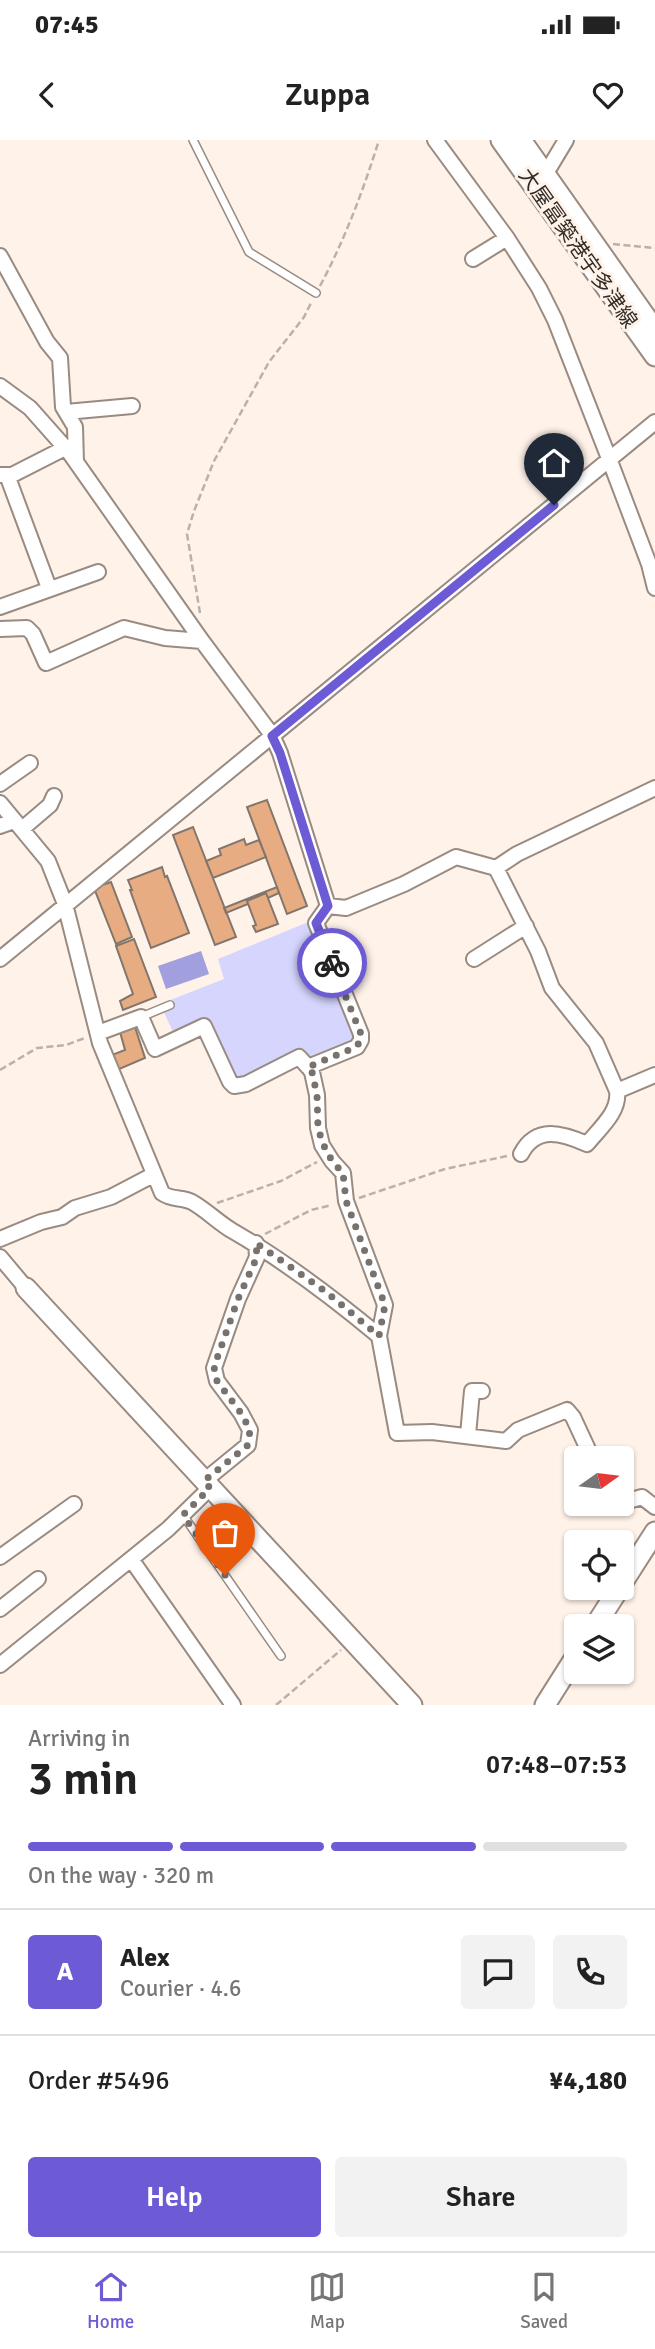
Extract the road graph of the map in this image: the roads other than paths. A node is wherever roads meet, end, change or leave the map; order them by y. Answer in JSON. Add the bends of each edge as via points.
{"nodes":[{"id":1,"x":192,"y":140,"type":"edge"},
{"id":2,"x":435,"y":140,"type":"edge"},
{"id":3,"x":501,"y":140,"type":"edge"},
{"id":4,"x":521,"y":140,"type":"edge"},
{"id":5,"x":566,"y":140,"type":"edge"},
{"id":6,"x":545,"y":175,"type":"junction"},
{"id":7,"x":507,"y":238,"type":"junction"},
{"id":8,"x":0,"y":256,"type":"edge"},
{"id":9,"x":472,"y":259,"type":"dead end"},
{"id":10,"x":316,"y":293,"type":"road end"},
{"id":11,"x":655,"y":330,"type":"edge"},
{"id":12,"x":655,"y":356,"type":"edge"},
{"id":13,"x":0,"y":386,"type":"edge"},
{"id":14,"x":132,"y":406,"type":"dead end"},
{"id":15,"x":66,"y":412,"type":"junction"},
{"id":16,"x":655,"y":422,"type":"edge"},
{"id":17,"x":65,"y":448,"type":"junction"},
{"id":18,"x":610,"y":461,"type":"junction"},
{"id":19,"x":76,"y":462,"type":"junction"},
{"id":20,"x":3,"y":475,"type":"edge"},
{"id":21,"x":98,"y":572,"type":"dead end"},
{"id":22,"x":49,"y":588,"type":"junction"},
{"id":23,"x":655,"y":588,"type":"edge"},
{"id":24,"x":0,"y":607,"type":"edge"},
{"id":25,"x":0,"y":629,"type":"edge"},
{"id":26,"x":202,"y":641,"type":"junction"},
{"id":27,"x":272,"y":736,"type":"junction"},
{"id":28,"x":30,"y":763,"type":"dead end"},
{"id":29,"x":0,"y":784,"type":"edge"},
{"id":30,"x":655,"y":788,"type":"edge"},
{"id":31,"x":54,"y":796,"type":"dead end"},
{"id":32,"x":0,"y":803,"type":"edge"},
{"id":33,"x":18,"y":825,"type":"junction"},
{"id":34,"x":0,"y":826,"type":"edge"},
{"id":35,"x":496,"y":867,"type":"junction"},
{"id":36,"x":65,"y":904,"type":"junction"},
{"id":37,"x":328,"y":906,"type":"junction"},
{"id":38,"x":526,"y":926,"type":"junction"},
{"id":39,"x":0,"y":959,"type":"edge"},
{"id":40,"x":474,"y":959,"type":"dead end"},
{"id":41,"x":170,"y":1005,"type":"dead end"},
{"id":42,"x":141,"y":1017,"type":"junction"},
{"id":43,"x":98,"y":1033,"type":"junction"},
{"id":44,"x":308,"y":1067,"type":"junction"},
{"id":45,"x":655,"y":1075,"type":"edge"},
{"id":46,"x":617,"y":1091,"type":"junction"},
{"id":47,"x":521,"y":1154,"type":"road end"},
{"id":48,"x":153,"y":1175,"type":"junction"},
{"id":49,"x":0,"y":1239,"type":"edge"},
{"id":50,"x":256,"y":1243,"type":"junction"},
{"id":51,"x":0,"y":1257,"type":"edge"},
{"id":52,"x":26,"y":1288,"type":"joint"},
{"id":53,"x":379,"y":1336,"type":"junction"},
{"id":54,"x":482,"y":1391,"type":"dead end"},
{"id":55,"x":468,"y":1435,"type":"junction"},
{"id":56,"x":586,"y":1446,"type":"edge"},
{"id":57,"x":207,"y":1485,"type":"junction"},
{"id":58,"x":634,"y":1499,"type":"edge"},
{"id":59,"x":74,"y":1504,"type":"dead end"},
{"id":60,"x":655,"y":1507,"type":"edge"},
{"id":61,"x":183,"y":1515,"type":"junction"},
{"id":62,"x":655,"y":1532,"type":"edge"},
{"id":63,"x":0,"y":1557,"type":"edge"},
{"id":64,"x":131,"y":1559,"type":"junction"},
{"id":65,"x":634,"y":1565,"type":"edge"},
{"id":66,"x":38,"y":1579,"type":"dead end"},
{"id":67,"x":0,"y":1609,"type":"edge"},
{"id":68,"x":281,"y":1656,"type":"dead end"},
{"id":69,"x":0,"y":1665,"type":"edge"},
{"id":70,"x":564,"y":1675,"type":"edge"},
{"id":71,"x":233,"y":1705,"type":"edge"},
{"id":72,"x":412,"y":1705,"type":"edge"},
{"id":73,"x":545,"y":1705,"type":"edge"}],
"edges":[{"from":1,"to":10,"type":"lane","via":[[249,252]]},
{"from":2,"to":7,"type":"street"},
{"from":3,"to":12,"type":"main road","name":"大屋冨築港宇多津線"},
{"from":4,"to":6,"type":"main road","name":"大屋冨築港宇多津線"},
{"from":5,"to":6,"type":"street"},
{"from":6,"to":11,"type":"main road","name":"大屋冨築港宇多津線"},
{"from":7,"to":9,"type":"street"},
{"from":7,"to":18,"type":"street","via":[[555,320]]},
{"from":8,"to":15,"type":"street","via":[[60,358]]},
{"from":13,"to":17,"type":"street","via":[[30,408]]},
{"from":14,"to":15,"type":"street"},
{"from":15,"to":19,"type":"street","via":[[75,427]]},
{"from":16,"to":18,"type":"street"},
{"from":17,"to":19,"type":"street"},
{"from":17,"to":20,"type":"street","via":[[12,475]]},
{"from":18,"to":23,"type":"street"},
{"from":18,"to":27,"type":"street"},
{"from":19,"to":26,"type":"street"},
{"from":20,"to":22,"type":"street"},
{"from":21,"to":22,"type":"street"},
{"from":22,"to":24,"type":"street"},
{"from":25,"to":26,"type":"street","via":[[27,628],[46,663],[124,628]]},
{"from":26,"to":27,"type":"street"},
{"from":27,"to":36,"type":"street"},
{"from":27,"to":37,"type":"street"},
{"from":28,"to":29,"type":"street"},
{"from":30,"to":35,"type":"street"},
{"from":31,"to":33,"type":"street","via":[[50,805]]},
{"from":32,"to":33,"type":"street"},
{"from":33,"to":34,"type":"street"},
{"from":33,"to":36,"type":"street","via":[[48,861]]},
{"from":35,"to":37,"type":"street","via":[[456,857],[346,908]]},
{"from":35,"to":38,"type":"street"},
{"from":36,"to":39,"type":"street"},
{"from":36,"to":43,"type":"street"},
{"from":37,"to":44,"type":"street","via":[[316,923],[361,1040],[356,1047]]},
{"from":38,"to":40,"type":"street"},
{"from":38,"to":46,"type":"street","via":[[552,988],[596,1043]]},
{"from":41,"to":42,"type":"lane"},
{"from":42,"to":43,"type":"street"},
{"from":42,"to":44,"type":"street","via":[[155,1049],[204,1026],[234,1086],[299,1057]]},
{"from":43,"to":48,"type":"street"},
{"from":44,"to":53,"type":"street","via":[[323,1144],[343,1173],[346,1201],[385,1305]]},
{"from":45,"to":46,"type":"street"},
{"from":46,"to":47,"type":"street","via":[[616,1108],[587,1144],[561,1135],[537,1136]]},
{"from":48,"to":49,"type":"street","via":[[111,1197]]},
{"from":48,"to":50,"type":"street","via":[[169,1198],[190,1201]]},
{"from":50,"to":53,"type":"street"},
{"from":50,"to":57,"type":"street","via":[[257,1257],[214,1367],[217,1381],[250,1430],[248,1445]]},
{"from":51,"to":52,"type":"street"},
{"from":52,"to":57,"type":"main road"},
{"from":53,"to":55,"type":"street","via":[[397,1433]]},
{"from":54,"to":55,"type":"street","via":[[472,1391]]},
{"from":55,"to":56,"type":"street","via":[[506,1441],[518,1430],[567,1410]]},
{"from":57,"to":61,"type":"street"},
{"from":57,"to":72,"type":"main road"},
{"from":58,"to":60,"type":"street","via":[[642,1497]]},
{"from":59,"to":63,"type":"street"},
{"from":61,"to":64,"type":"street"},
{"from":61,"to":68,"type":"lane"},
{"from":62,"to":65,"type":"main road"},
{"from":64,"to":69,"type":"street"},
{"from":64,"to":71,"type":"street"},
{"from":66,"to":67,"type":"street"},
{"from":70,"to":73,"type":"main road"}]}
